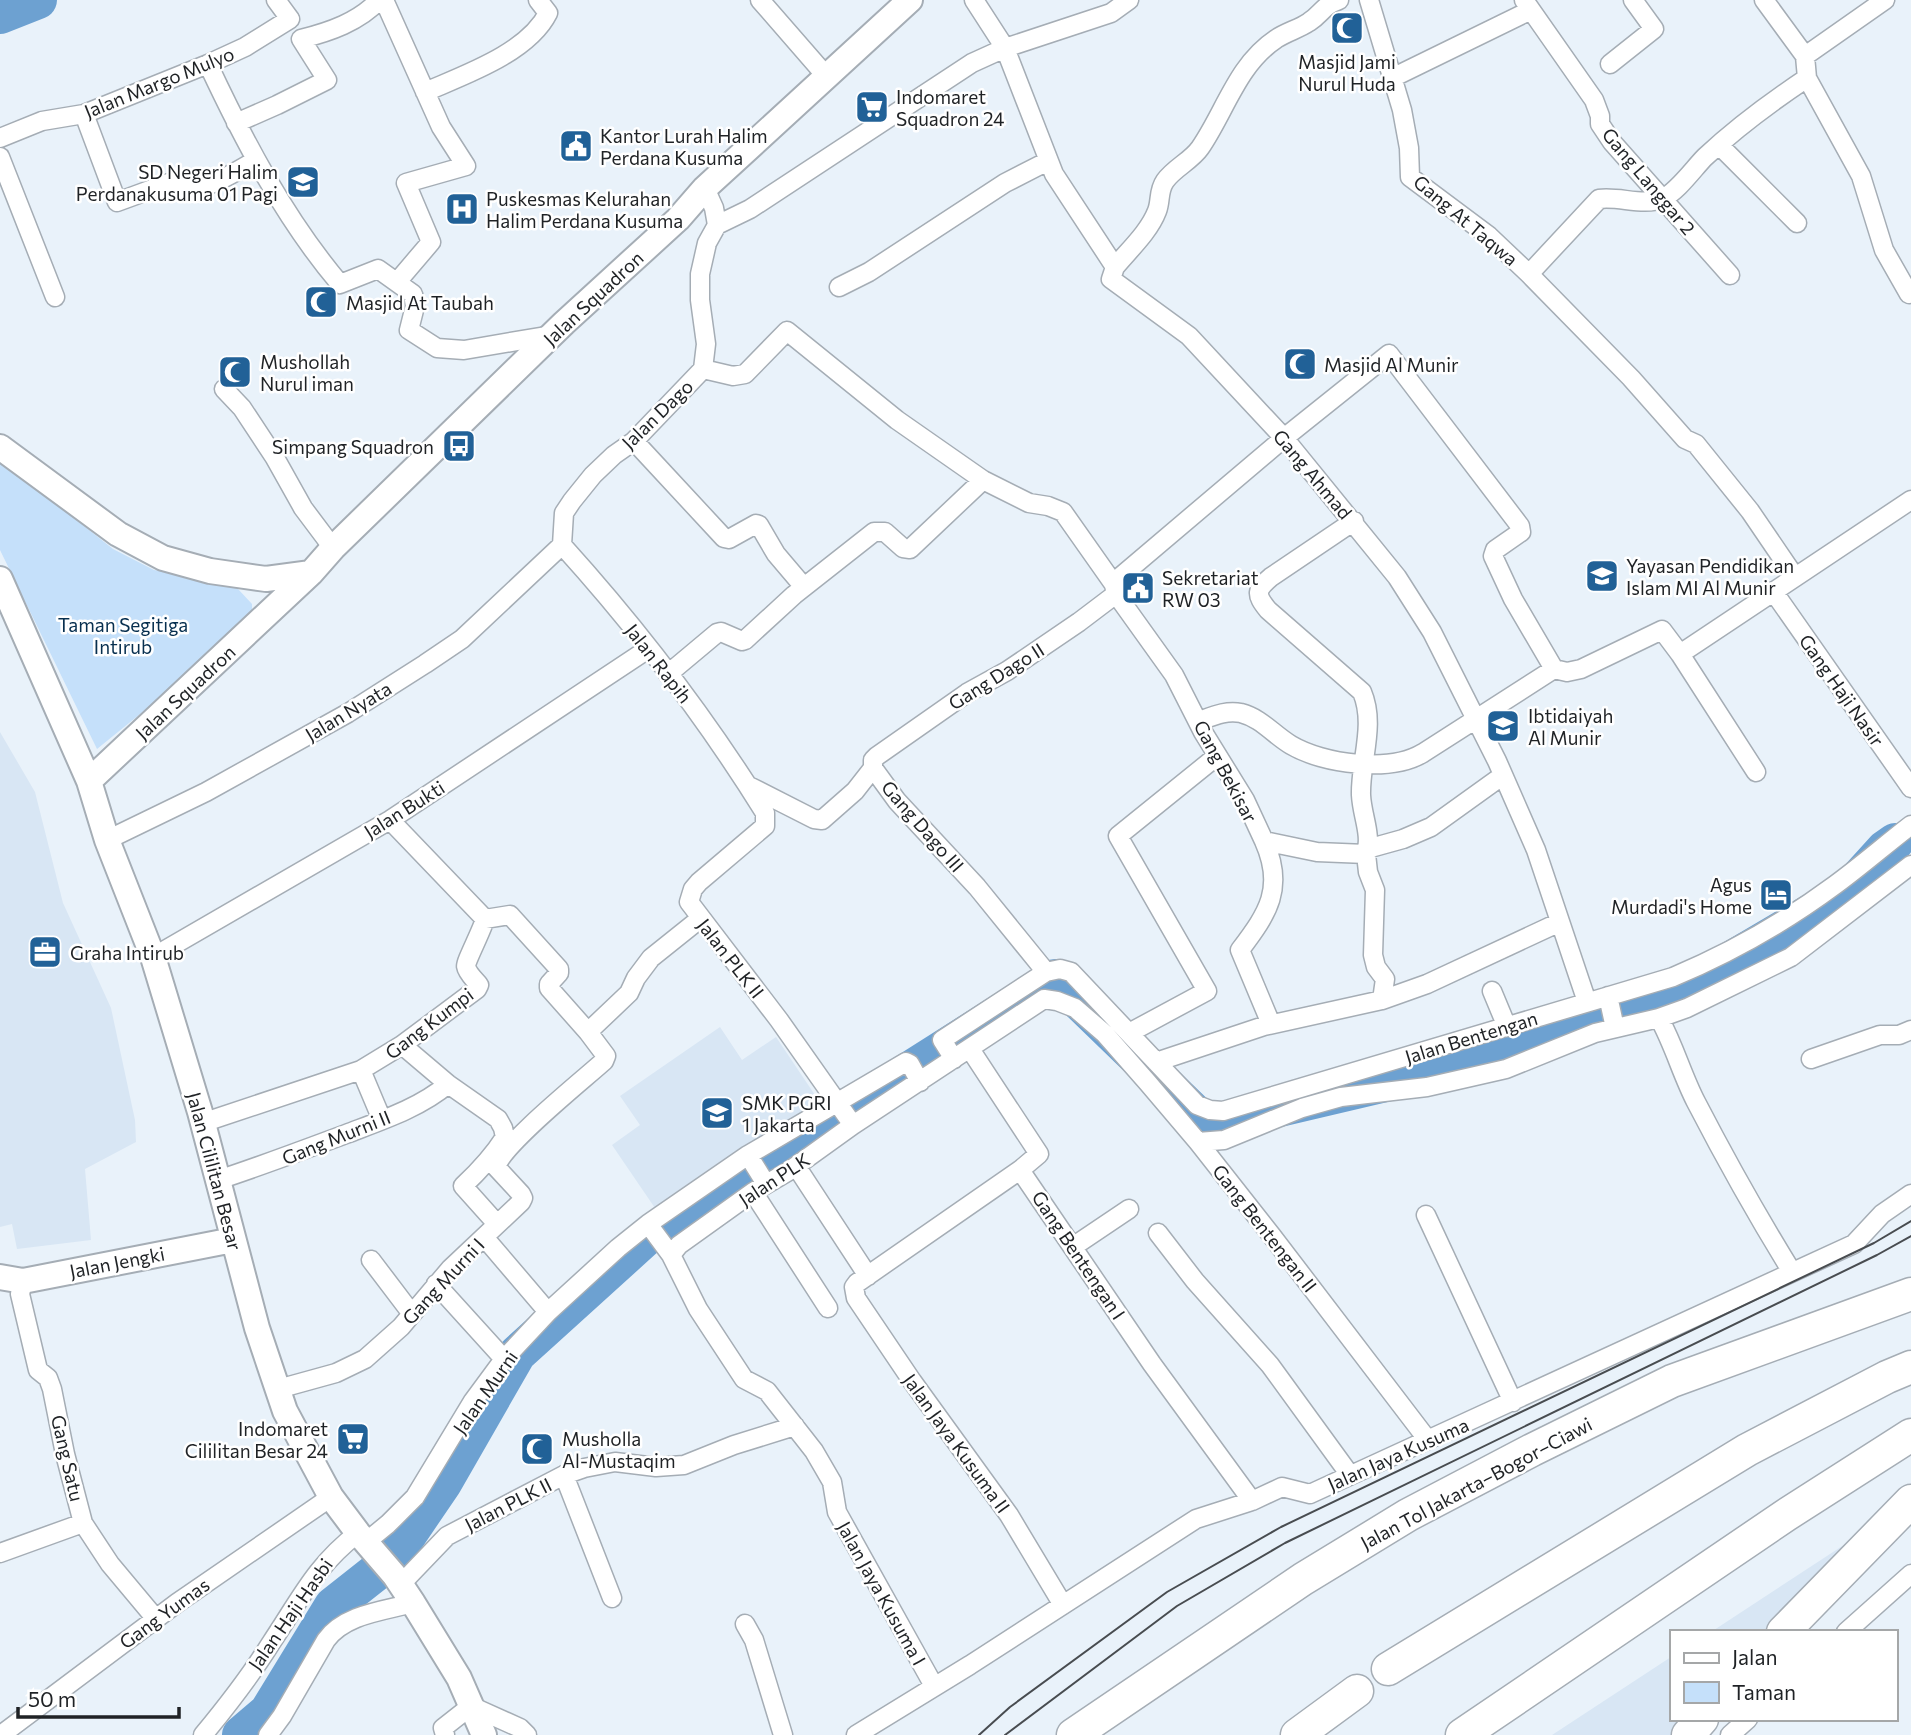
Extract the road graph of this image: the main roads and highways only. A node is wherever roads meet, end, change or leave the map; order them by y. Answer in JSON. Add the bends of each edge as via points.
{"nodes":[{"id":1,"x":1911,"y":1294,"type":"edge"},
{"id":2,"x":1911,"y":1367,"type":"edge"},
{"id":3,"x":1911,"y":1435,"type":"edge"},
{"id":4,"x":1911,"y":1501,"type":"edge"},
{"id":5,"x":1785,"y":1630,"type":"edge"},
{"id":6,"x":1388,"y":1669,"type":"dead end"},
{"id":7,"x":1357,"y":1690,"type":"dead end"},
{"id":8,"x":1700,"y":1721,"type":"edge"},
{"id":9,"x":1073,"y":1735,"type":"edge"},
{"id":10,"x":1297,"y":1735,"type":"edge"},
{"id":11,"x":1462,"y":1735,"type":"edge"},
{"id":12,"x":1688,"y":1735,"type":"edge"}],
"edges":[{"from":1,"to":9,"type":"highway","name":"Jalan Tol Jakarta–Bogor–Ciawi","via":[[1672,1381],[1487,1473],[1303,1579]]},
{"from":2,"to":6,"type":"highway","via":[[1747,1450]]},
{"from":3,"to":11,"type":"highway"},
{"from":4,"to":5,"type":"highway"},
{"from":7,"to":10,"type":"highway"},
{"from":8,"to":12,"type":"highway"}]}
